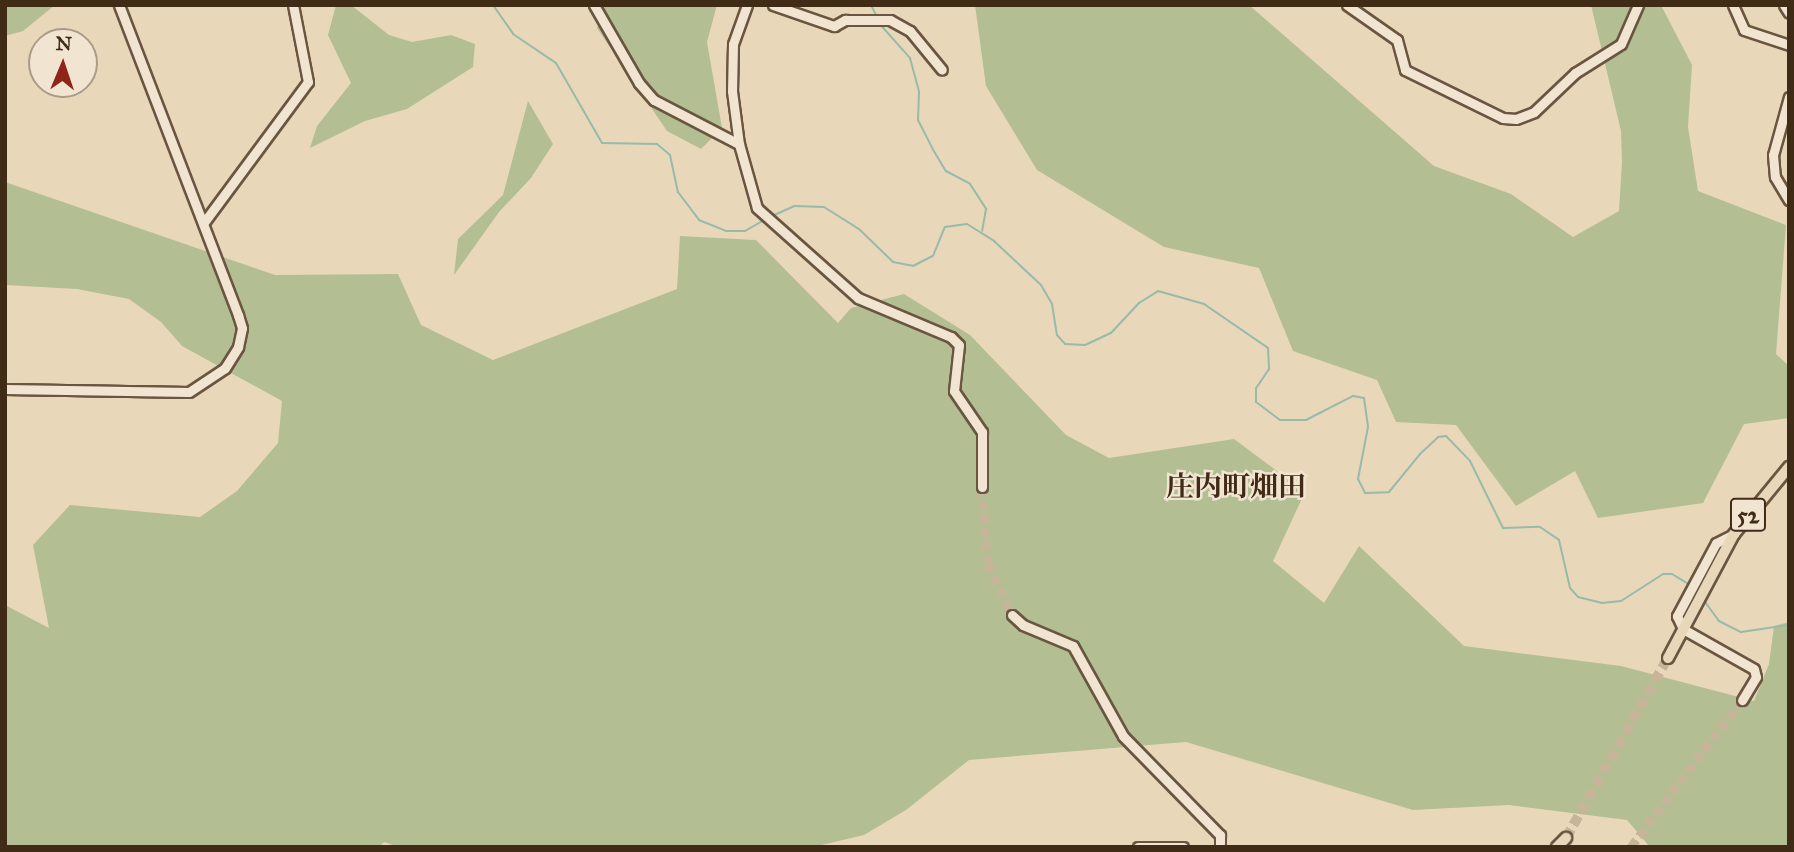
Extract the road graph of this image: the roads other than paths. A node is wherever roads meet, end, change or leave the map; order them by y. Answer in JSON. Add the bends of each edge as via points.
{"nodes":[{"id":1,"x":118,"y":5,"type":"edge"},
{"id":2,"x":293,"y":5,"type":"edge"},
{"id":3,"x":594,"y":5,"type":"edge"},
{"id":4,"x":747,"y":5,"type":"edge"},
{"id":5,"x":773,"y":5,"type":"edge"},
{"id":6,"x":1348,"y":5,"type":"edge"},
{"id":7,"x":1638,"y":5,"type":"edge"},
{"id":8,"x":1733,"y":5,"type":"edge"},
{"id":9,"x":1784,"y":5,"type":"edge"},
{"id":10,"x":1789,"y":13,"type":"edge"},
{"id":11,"x":1789,"y":45,"type":"edge"},
{"id":12,"x":942,"y":69,"type":"dead end"},
{"id":13,"x":1789,"y":97,"type":"edge"},
{"id":14,"x":739,"y":144,"type":"junction"},
{"id":15,"x":1789,"y":200,"type":"edge"},
{"id":16,"x":205,"y":221,"type":"junction"},
{"id":17,"x":5,"y":388,"type":"edge"},
{"id":18,"x":1789,"y":467,"type":"edge"},
{"id":19,"x":982,"y":487,"type":"tunnel mouth"},
{"id":20,"x":1734,"y":534,"type":"junction"},
{"id":21,"x":1012,"y":615,"type":"tunnel mouth"},
{"id":22,"x":1683,"y":629,"type":"junction"},
{"id":23,"x":1668,"y":659,"type":"tunnel mouth"},
{"id":24,"x":1742,"y":700,"type":"tunnel mouth"},
{"id":25,"x":1566,"y":838,"type":"tunnel mouth"},
{"id":26,"x":1138,"y":847,"type":"edge"},
{"id":27,"x":1183,"y":847,"type":"edge"},
{"id":28,"x":1220,"y":847,"type":"edge"},
{"id":29,"x":1557,"y":847,"type":"edge"}],
"edges":[{"from":1,"to":16,"type":"street"},
{"from":2,"to":16,"type":"street","via":[[308,82]]},
{"from":3,"to":14,"type":"street","via":[[639,83],[654,100]]},
{"from":4,"to":14,"type":"street","via":[[732,61]]},
{"from":5,"to":12,"type":"street","via":[[834,26],[845,20],[890,20],[910,31]]},
{"from":6,"to":7,"type":"street","via":[[1397,40],[1405,70],[1503,118],[1516,119],[1534,113],[1575,73],[1621,44]]},
{"from":8,"to":11,"type":"street","via":[[1744,30]]},
{"from":9,"to":10,"type":"street"},
{"from":13,"to":15,"type":"street","via":[[1773,155],[1775,177]]},
{"from":14,"to":19,"type":"street","via":[[757,208],[767,220],[859,298],[951,337],[959,345],[954,391],[982,432]]},
{"from":16,"to":17,"type":"street","via":[[242,328],[225,368],[190,391]]},
{"from":18,"to":20,"type":"main road","number":"52"},
{"from":20,"to":22,"type":"main road","number":"52"},
{"from":20,"to":22,"type":"street","via":[[1716,543],[1680,605],[1677,616]]},
{"from":21,"to":28,"type":"street","via":[[1023,625],[1073,646],[1123,736],[1220,835]]},
{"from":22,"to":23,"type":"main road","number":"52"},
{"from":22,"to":24,"type":"street","via":[[1754,669],[1756,677]]},
{"from":25,"to":29,"type":"main road"},
{"from":26,"to":27,"type":"street"}]}
